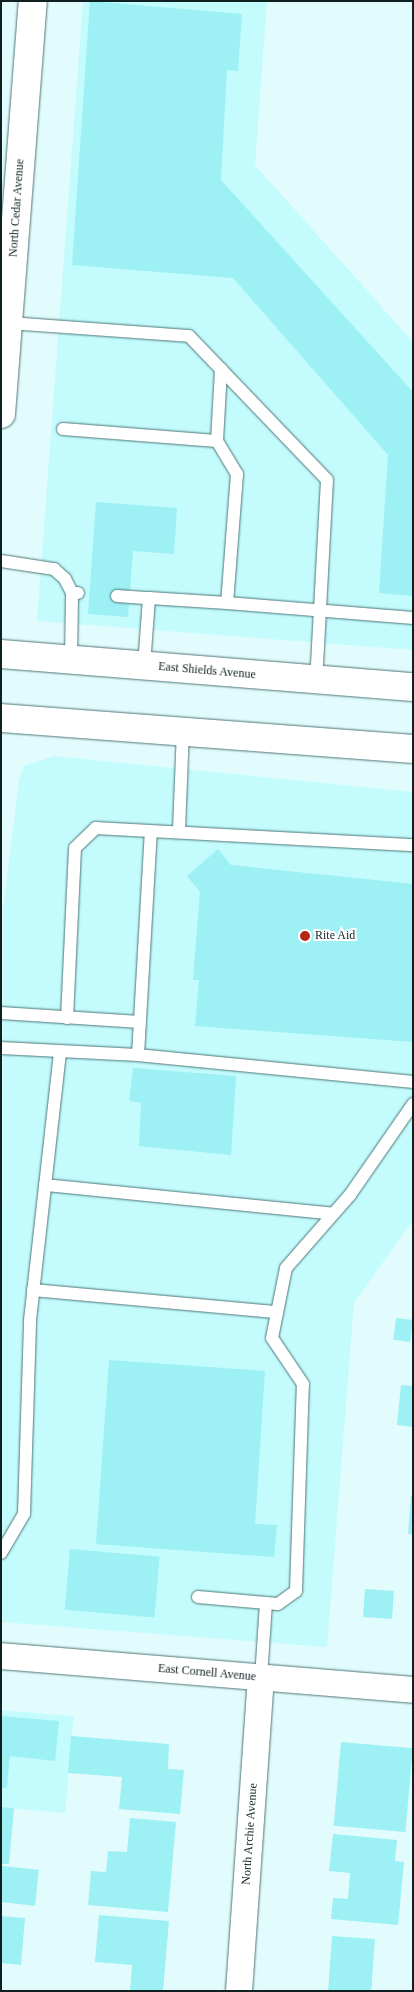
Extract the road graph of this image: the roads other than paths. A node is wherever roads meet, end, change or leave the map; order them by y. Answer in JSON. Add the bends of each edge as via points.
{"nodes":[{"id":1,"x":33,"y":1,"type":"edge"},
{"id":2,"x":5,"y":320,"type":"edge"},
{"id":3,"x":221,"y":369,"type":"junction"},
{"id":4,"x":1,"y":414,"type":"edge"},
{"id":5,"x":62,"y":429,"type":"dead end"},
{"id":6,"x":217,"y":441,"type":"junction"},
{"id":7,"x":1,"y":561,"type":"edge"},
{"id":8,"x":117,"y":596,"type":"dead end"},
{"id":9,"x":149,"y":598,"type":"junction"},
{"id":10,"x":227,"y":603,"type":"junction"},
{"id":11,"x":320,"y":610,"type":"junction"},
{"id":12,"x":413,"y":618,"type":"edge"},
{"id":13,"x":1,"y":654,"type":"edge"},
{"id":14,"x":71,"y":660,"type":"junction"},
{"id":15,"x":144,"y":666,"type":"junction"},
{"id":16,"x":316,"y":680,"type":"junction"},
{"id":17,"x":413,"y":687,"type":"edge"},
{"id":18,"x":1,"y":718,"type":"edge"},
{"id":19,"x":183,"y":731,"type":"junction"},
{"id":20,"x":413,"y":749,"type":"edge"},
{"id":21,"x":178,"y":830,"type":"junction"},
{"id":22,"x":151,"y":831,"type":"junction"},
{"id":23,"x":413,"y":844,"type":"edge"},
{"id":24,"x":1,"y":1013,"type":"edge"},
{"id":25,"x":67,"y":1018,"type":"junction"},
{"id":26,"x":140,"y":1022,"type":"junction"},
{"id":27,"x":1,"y":1048,"type":"edge"},
{"id":28,"x":60,"y":1054,"type":"junction"},
{"id":29,"x":138,"y":1055,"type":"junction"},
{"id":30,"x":413,"y":1082,"type":"edge"},
{"id":31,"x":413,"y":1104,"type":"edge"},
{"id":32,"x":45,"y":1185,"type":"junction"},
{"id":33,"x":333,"y":1214,"type":"junction"},
{"id":34,"x":33,"y":1290,"type":"junction"},
{"id":35,"x":277,"y":1312,"type":"junction"},
{"id":36,"x":1,"y":1553,"type":"edge"},
{"id":37,"x":198,"y":1598,"type":"dead end"},
{"id":38,"x":266,"y":1603,"type":"junction"},
{"id":39,"x":1,"y":1656,"type":"edge"},
{"id":40,"x":261,"y":1678,"type":"junction"},
{"id":41,"x":413,"y":1690,"type":"edge"},
{"id":42,"x":239,"y":1991,"type":"edge"}],
"edges":[{"from":1,"to":2,"type":"main road","name":"North Cedar Avenue"},
{"from":2,"to":3,"type":"lane","via":[[189,336]]},
{"from":2,"to":4,"type":"main road","name":"North Cedar Avenue"},
{"from":3,"to":6,"type":"lane"},
{"from":3,"to":11,"type":"lane","via":[[327,480]]},
{"from":5,"to":6,"type":"lane"},
{"from":6,"to":10,"type":"lane","via":[[236,474]]},
{"from":7,"to":14,"type":"lane","via":[[54,569],[75,593]]},
{"from":8,"to":9,"type":"lane"},
{"from":9,"to":10,"type":"lane"},
{"from":9,"to":15,"type":"lane"},
{"from":10,"to":11,"type":"lane"},
{"from":11,"to":12,"type":"lane"},
{"from":11,"to":16,"type":"lane"},
{"from":13,"to":14,"type":"main road","name":"East Shields Avenue"},
{"from":14,"to":15,"type":"main road","name":"East Shields Avenue"},
{"from":15,"to":16,"type":"main road","name":"East Shields Avenue"},
{"from":16,"to":17,"type":"main road","name":"East Shields Avenue"},
{"from":18,"to":19,"type":"main road"},
{"from":19,"to":20,"type":"main road"},
{"from":19,"to":21,"type":"lane"},
{"from":21,"to":22,"type":"lane"},
{"from":21,"to":23,"type":"lane"},
{"from":22,"to":25,"type":"lane","via":[[96,828],[74,848]]},
{"from":22,"to":26,"type":"lane"},
{"from":24,"to":25,"type":"lane"},
{"from":25,"to":26,"type":"lane"},
{"from":26,"to":29,"type":"lane"},
{"from":27,"to":28,"type":"lane"},
{"from":28,"to":29,"type":"lane"},
{"from":28,"to":32,"type":"lane"},
{"from":29,"to":30,"type":"lane"},
{"from":31,"to":33,"type":"lane"},
{"from":32,"to":33,"type":"lane"},
{"from":32,"to":34,"type":"lane"},
{"from":33,"to":35,"type":"lane","via":[[286,1268]]},
{"from":34,"to":35,"type":"lane"},
{"from":34,"to":36,"type":"lane","via":[[24,1514]]},
{"from":35,"to":38,"type":"lane","via":[[272,1338],[303,1384],[301,1531],[296,1591],[278,1604]]},
{"from":37,"to":38,"type":"lane"},
{"from":38,"to":40,"type":"lane"},
{"from":39,"to":40,"type":"street","name":"East Cornell Avenue"},
{"from":40,"to":41,"type":"street","name":"East Cornell Avenue"},
{"from":40,"to":42,"type":"street","name":"North Archie Avenue"}]}
